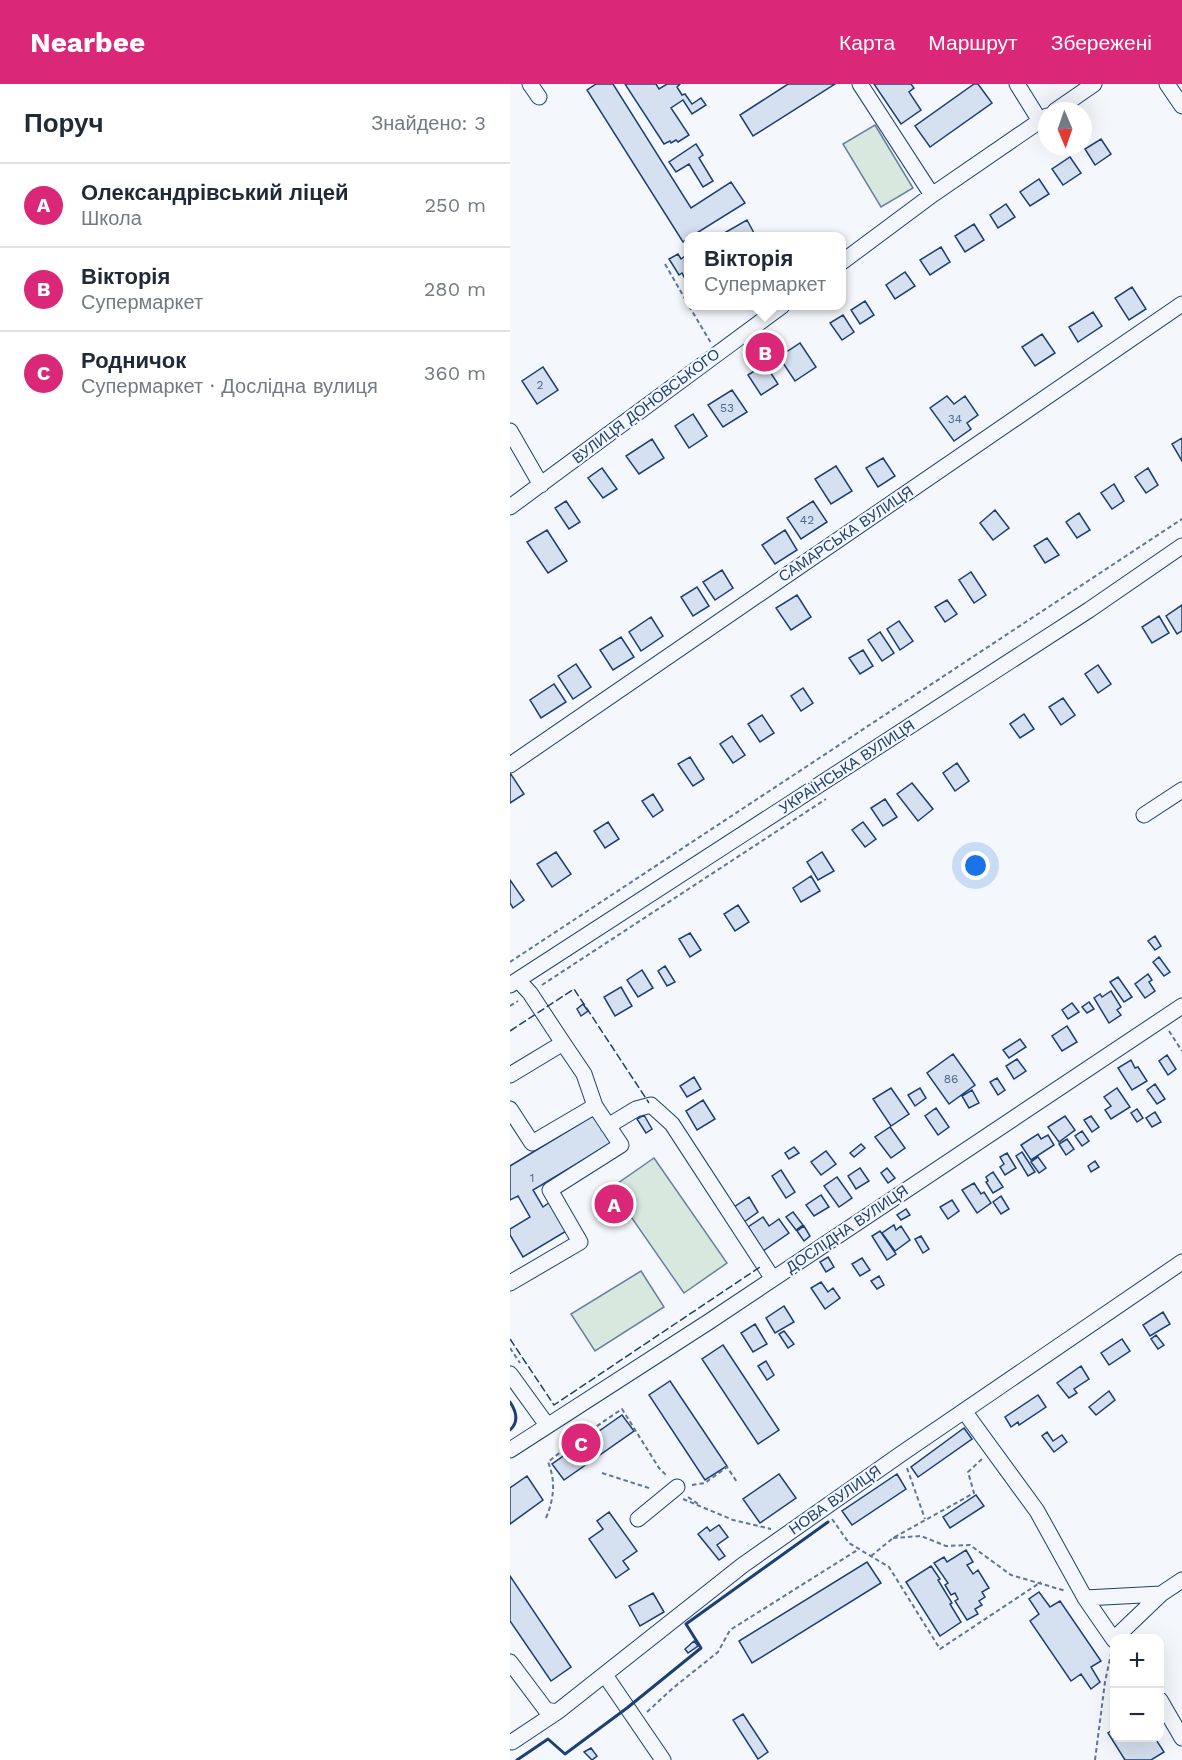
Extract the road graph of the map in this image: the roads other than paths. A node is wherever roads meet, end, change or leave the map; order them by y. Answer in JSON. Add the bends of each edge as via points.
{"nodes":[{"id":1,"x":531,"y":84,"type":"edge"},
{"id":2,"x":860,"y":84,"type":"edge"},
{"id":3,"x":1017,"y":84,"type":"edge"},
{"id":4,"x":1094,"y":84,"type":"edge"},
{"id":5,"x":1167,"y":84,"type":"edge"},
{"id":6,"x":539,"y":97,"type":"dead end"},
{"id":7,"x":1067,"y":102,"type":"edge"},
{"id":8,"x":1182,"y":106,"type":"edge"},
{"id":9,"x":1038,"y":110,"type":"edge"},
{"id":10,"x":1038,"y":122,"type":"edge"},
{"id":11,"x":932,"y":195,"type":"junction"},
{"id":12,"x":846,"y":259,"type":"edge"},
{"id":13,"x":1182,"y":304,"type":"edge"},
{"id":14,"x":776,"y":310,"type":"edge"},
{"id":15,"x":510,"y":431,"type":"edge"},
{"id":16,"x":542,"y":485,"type":"junction"},
{"id":17,"x":510,"y":507,"type":"edge"},
{"id":18,"x":1182,"y":546,"type":"edge"},
{"id":19,"x":510,"y":765,"type":"edge"},
{"id":20,"x":1182,"y":790,"type":"edge"},
{"id":21,"x":1144,"y":815,"type":"dead end"},
{"id":22,"x":514,"y":982,"type":"edge"},
{"id":23,"x":1182,"y":1006,"type":"edge"},
{"id":24,"x":563,"y":1043,"type":"junction"},
{"id":25,"x":510,"y":1075,"type":"edge"},
{"id":26,"x":595,"y":1106,"type":"junction"},
{"id":27,"x":510,"y":1109,"type":"edge"},
{"id":28,"x":608,"y":1126,"type":"junction"},
{"id":29,"x":1182,"y":1262,"type":"edge"},
{"id":30,"x":773,"y":1279,"type":"junction"},
{"id":31,"x":510,"y":1283,"type":"edge"},
{"id":32,"x":518,"y":1372,"type":"edge"},
{"id":33,"x":964,"y":1411,"type":"junction"},
{"id":34,"x":551,"y":1422,"type":"junction"},
{"id":35,"x":510,"y":1450,"type":"edge"},
{"id":36,"x":672,"y":1491,"type":"road end"},
{"id":37,"x":638,"y":1519,"type":"dead end"},
{"id":38,"x":1182,"y":1580,"type":"edge"},
{"id":39,"x":1161,"y":1594,"type":"junction"},
{"id":40,"x":1085,"y":1598,"type":"junction"},
{"id":41,"x":1110,"y":1634,"type":"edge"},
{"id":42,"x":1119,"y":1634,"type":"edge"},
{"id":43,"x":510,"y":1662,"type":"edge"},
{"id":44,"x":605,"y":1675,"type":"junction"},
{"id":45,"x":1164,"y":1707,"type":"edge"},
{"id":46,"x":556,"y":1712,"type":"junction"},
{"id":47,"x":1182,"y":1738,"type":"edge"},
{"id":48,"x":512,"y":1742,"type":"dead end"},
{"id":49,"x":663,"y":1760,"type":"edge"}],
"edges":[{"from":1,"to":6,"type":"street"},
{"from":2,"to":11,"type":"street"},
{"from":3,"to":9,"type":"street"},
{"from":4,"to":7,"type":"street"},
{"from":5,"to":8,"type":"street"},
{"from":10,"to":11,"type":"street"},
{"from":11,"to":12,"type":"street"},
{"from":13,"to":19,"type":"street","name":"САМАРСЬКА ВУЛИЦЯ"},
{"from":14,"to":16,"type":"street","name":"ВУЛИЦЯ ДОНОВСЬКОГО"},
{"from":15,"to":16,"type":"street"},
{"from":16,"to":17,"type":"street","name":"ВУЛИЦЯ ДОНОВСЬКОГО"},
{"from":18,"to":22,"type":"street","name":"УКРАЇНСЬКА ВУЛИЦЯ"},
{"from":20,"to":21,"type":"street"},
{"from":22,"to":24,"type":"street","via":[[530,993]]},
{"from":23,"to":30,"type":"street","name":"ДОСЛІДНА ВУЛИЦЯ"},
{"from":24,"to":25,"type":"street"},
{"from":24,"to":26,"type":"street","via":[[584,1074]]},
{"from":26,"to":27,"type":"street","via":[[532,1143]]},
{"from":26,"to":28,"type":"street"},
{"from":28,"to":30,"type":"street","via":[[651,1105],[672,1124]]},
{"from":28,"to":31,"type":"street","via":[[621,1145],[550,1190],[580,1242]]},
{"from":29,"to":33,"type":"street","name":"НОВА ВУЛИЦЯ"},
{"from":30,"to":34,"type":"street","name":"ДОСЛІДНА ВУЛИЦЯ"},
{"from":32,"to":34,"type":"street"},
{"from":33,"to":40,"type":"street","via":[[1037,1511]]},
{"from":33,"to":44,"type":"street","name":"НОВА ВУЛИЦЯ","via":[[743,1564]]},
{"from":34,"to":35,"type":"street","name":"ДОСЛІДНА ВУЛИЦЯ"},
{"from":36,"to":37,"type":"street"},
{"from":38,"to":39,"type":"street"},
{"from":39,"to":40,"type":"street"},
{"from":39,"to":42,"type":"street"},
{"from":40,"to":41,"type":"street"},
{"from":43,"to":46,"type":"street","via":[[546,1710]]},
{"from":44,"to":46,"type":"street","name":"НОВА ВУЛИЦЯ"},
{"from":44,"to":49,"type":"street"},
{"from":45,"to":47,"type":"street"},
{"from":46,"to":48,"type":"street","name":"НОВА ВУЛИЦЯ"}]}
